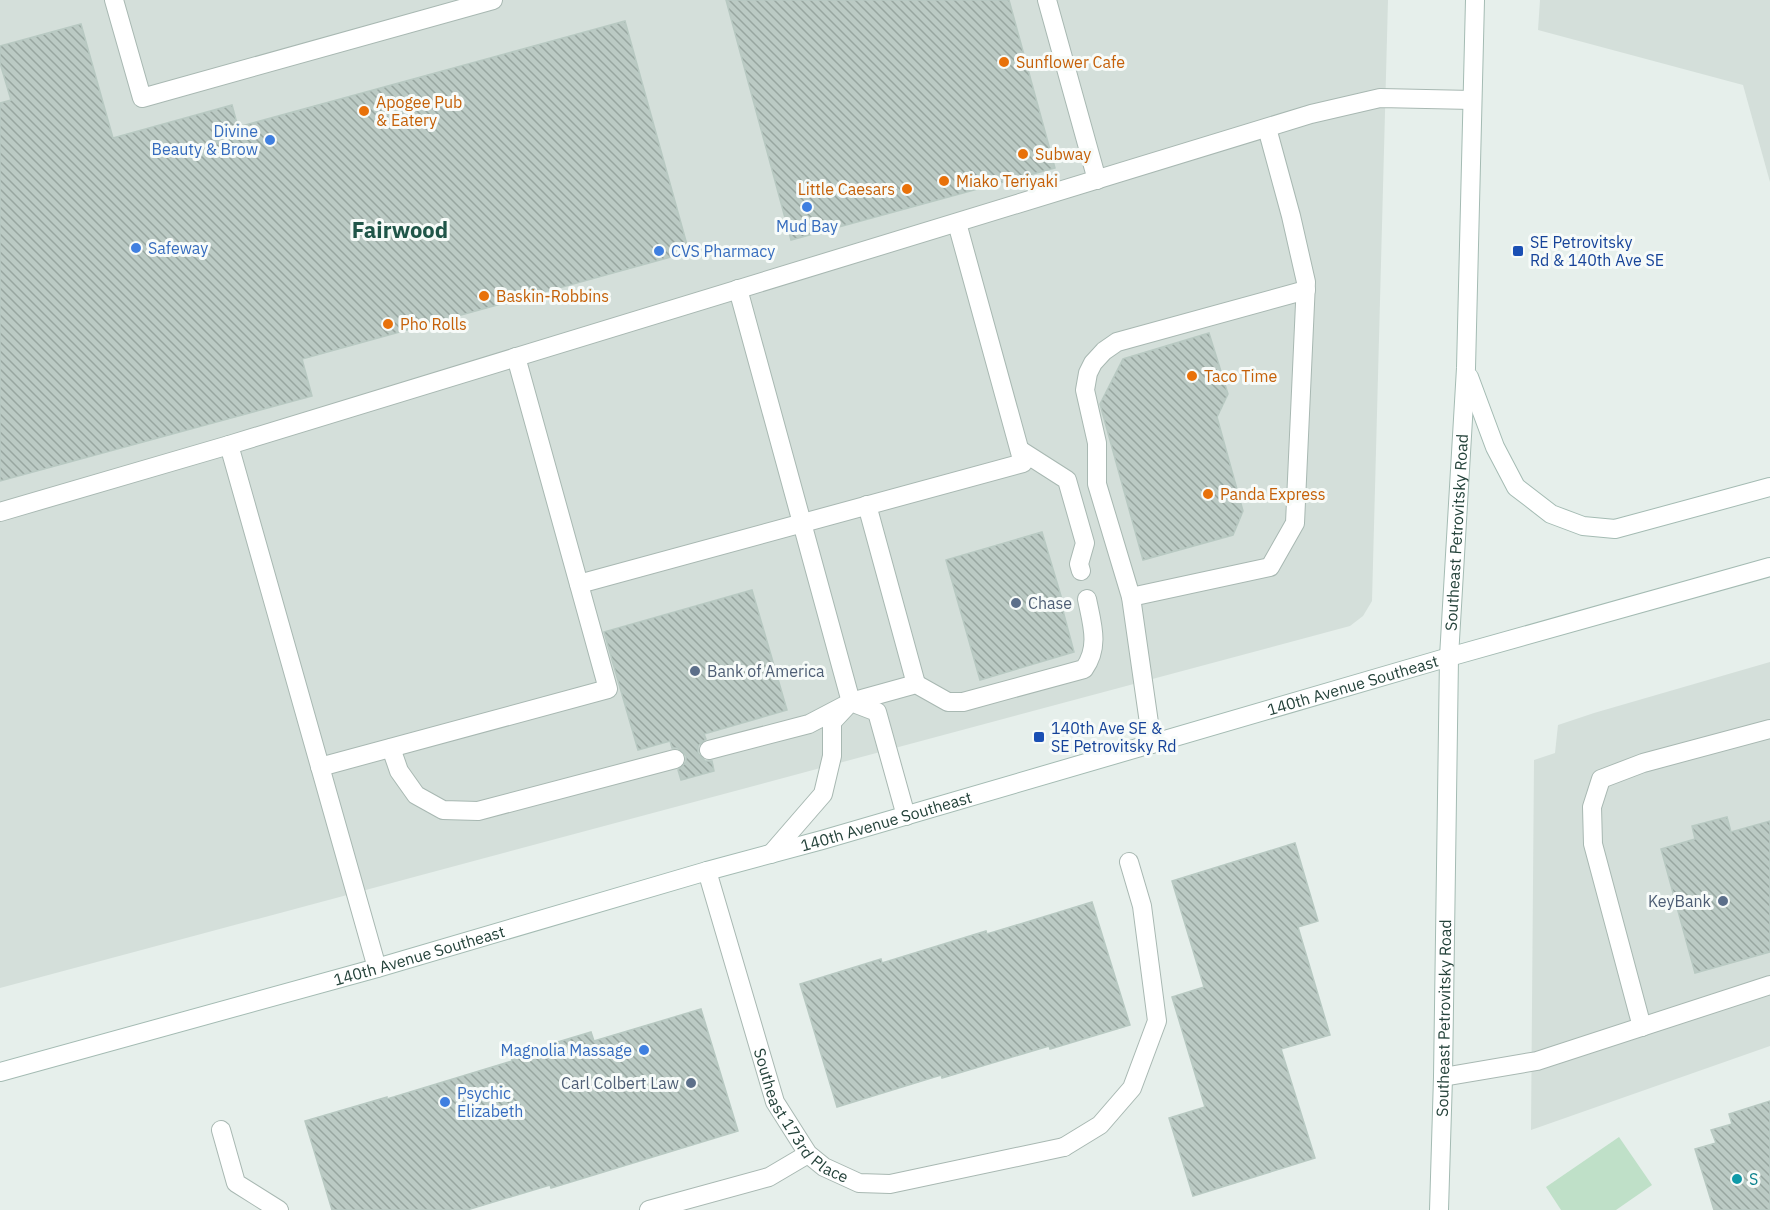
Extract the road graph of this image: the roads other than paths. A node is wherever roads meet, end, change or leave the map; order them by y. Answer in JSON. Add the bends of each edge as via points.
{"nodes":[{"id":1,"x":114,"y":0,"type":"edge"},
{"id":2,"x":493,"y":0,"type":"edge"},
{"id":3,"x":1047,"y":0,"type":"edge"},
{"id":4,"x":1475,"y":0,"type":"edge"},
{"id":5,"x":1472,"y":100,"type":"junction"},
{"id":6,"x":1267,"y":128,"type":"junction"},
{"id":7,"x":1097,"y":180,"type":"junction"},
{"id":8,"x":957,"y":223,"type":"junction"},
{"id":9,"x":738,"y":289,"type":"junction"},
{"id":10,"x":1306,"y":290,"type":"junction"},
{"id":11,"x":516,"y":357,"type":"junction"},
{"id":12,"x":1466,"y":369,"type":"junction"},
{"id":13,"x":229,"y":445,"type":"junction"},
{"id":14,"x":1020,"y":450,"type":"junction"},
{"id":15,"x":1770,"y":487,"type":"edge"},
{"id":16,"x":867,"y":505,"type":"junction"},
{"id":17,"x":0,"y":512,"type":"edge"},
{"id":18,"x":802,"y":523,"type":"junction"},
{"id":19,"x":1770,"y":567,"type":"edge"},
{"id":20,"x":1081,"y":571,"type":"dead end"},
{"id":21,"x":579,"y":584,"type":"junction"},
{"id":22,"x":1131,"y":597,"type":"junction"},
{"id":23,"x":1087,"y":599,"type":"dead end"},
{"id":24,"x":1449,"y":657,"type":"junction"},
{"id":25,"x":916,"y":684,"type":"junction"},
{"id":26,"x":852,"y":702,"type":"junction"},
{"id":27,"x":1770,"y":729,"type":"edge"},
{"id":28,"x":1152,"y":744,"type":"junction"},
{"id":29,"x":391,"y":748,"type":"junction"},
{"id":30,"x":709,"y":750,"type":"dead end"},
{"id":31,"x":675,"y":759,"type":"dead end"},
{"id":32,"x":320,"y":767,"type":"junction"},
{"id":33,"x":906,"y":816,"type":"junction"},
{"id":34,"x":771,"y":854,"type":"junction"},
{"id":35,"x":1129,"y":862,"type":"dead end"},
{"id":36,"x":707,"y":871,"type":"junction"},
{"id":37,"x":377,"y":968,"type":"junction"},
{"id":38,"x":1770,"y":985,"type":"edge"},
{"id":39,"x":1642,"y":1027,"type":"junction"},
{"id":40,"x":0,"y":1072,"type":"edge"},
{"id":41,"x":1443,"y":1077,"type":"junction"},
{"id":42,"x":221,"y":1130,"type":"dead end"},
{"id":43,"x":808,"y":1154,"type":"junction"},
{"id":44,"x":279,"y":1210,"type":"edge"},
{"id":45,"x":649,"y":1210,"type":"edge"},
{"id":46,"x":1439,"y":1210,"type":"edge"}],
"edges":[{"from":1,"to":2,"type":"main road","via":[[142,98]]},
{"from":3,"to":7,"type":"main road"},
{"from":4,"to":5,"type":"main road","name":"Southeast Petrovitsky Road"},
{"from":5,"to":6,"type":"main road","via":[[1380,98]]},
{"from":5,"to":12,"type":"main road","name":"Southeast Petrovitsky Road"},
{"from":6,"to":7,"type":"main road"},
{"from":6,"to":10,"type":"main road"},
{"from":7,"to":8,"type":"main road"},
{"from":8,"to":9,"type":"main road"},
{"from":8,"to":14,"type":"main road"},
{"from":9,"to":11,"type":"main road"},
{"from":9,"to":18,"type":"main road"},
{"from":10,"to":22,"type":"main road","via":[[1295,523],[1270,567]]},
{"from":10,"to":22,"type":"main road","via":[[1117,342],[1093,363],[1084,390],[1097,443],[1097,484]]},
{"from":11,"to":13,"type":"main road"},
{"from":11,"to":21,"type":"main road"},
{"from":12,"to":15,"type":"main road","via":[[1495,447],[1516,487],[1551,514],[1583,526],[1615,529]]},
{"from":12,"to":24,"type":"main road","name":"Southeast Petrovitsky Road"},
{"from":13,"to":17,"type":"main road"},
{"from":13,"to":32,"type":"main road"},
{"from":14,"to":16,"type":"main road","via":[[1023,463]]},
{"from":14,"to":20,"type":"main road","via":[[1067,480],[1085,543],[1078,564]]},
{"from":16,"to":18,"type":"main road"},
{"from":16,"to":25,"type":"main road"},
{"from":18,"to":21,"type":"main road"},
{"from":18,"to":26,"type":"main road"},
{"from":19,"to":24,"type":"main road","name":"140th Avenue Southeast"},
{"from":21,"to":29,"type":"main road","via":[[608,689]]},
{"from":22,"to":28,"type":"main road"},
{"from":23,"to":25,"type":"main road","via":[[1094,643],[1092,658],[1084,669],[963,702],[948,702]]},
{"from":24,"to":28,"type":"main road","name":"140th Avenue Southeast"},
{"from":24,"to":41,"type":"main road","name":"Southeast Petrovitsky Road"},
{"from":25,"to":26,"type":"main road"},
{"from":26,"to":30,"type":"main road","via":[[809,724]]},
{"from":26,"to":33,"type":"main road","via":[[877,712]]},
{"from":26,"to":34,"type":"main road","via":[[831,722],[832,756],[823,794]]},
{"from":27,"to":39,"type":"main road","via":[[1643,763],[1601,779],[1592,807],[1593,843]]},
{"from":28,"to":33,"type":"main road","name":"140th Avenue Southeast"},
{"from":29,"to":31,"type":"main road","via":[[399,771],[416,795],[442,810],[466,811]]},
{"from":29,"to":32,"type":"main road"},
{"from":32,"to":37,"type":"main road"},
{"from":33,"to":34,"type":"main road","name":"140th Avenue Southeast"},
{"from":34,"to":36,"type":"main road","name":"140th Avenue Southeast"},
{"from":35,"to":43,"type":"main road","name":"Southeast 173rd Place","via":[[1142,906],[1156,1021],[1132,1088],[1100,1125],[1064,1147],[890,1184],[859,1183],[824,1167]]},
{"from":36,"to":37,"type":"main road","name":"140th Avenue Southeast"},
{"from":36,"to":43,"type":"main road","name":"Southeast 173rd Place","via":[[775,1101]]},
{"from":37,"to":40,"type":"main road","name":"140th Avenue Southeast"},
{"from":38,"to":39,"type":"main road"},
{"from":39,"to":41,"type":"main road","via":[[1537,1061]]},
{"from":41,"to":46,"type":"main road","name":"Southeast Petrovitsky Road"},
{"from":42,"to":44,"type":"main road","via":[[237,1183]]},
{"from":43,"to":45,"type":"main road","via":[[769,1176]]}]}
